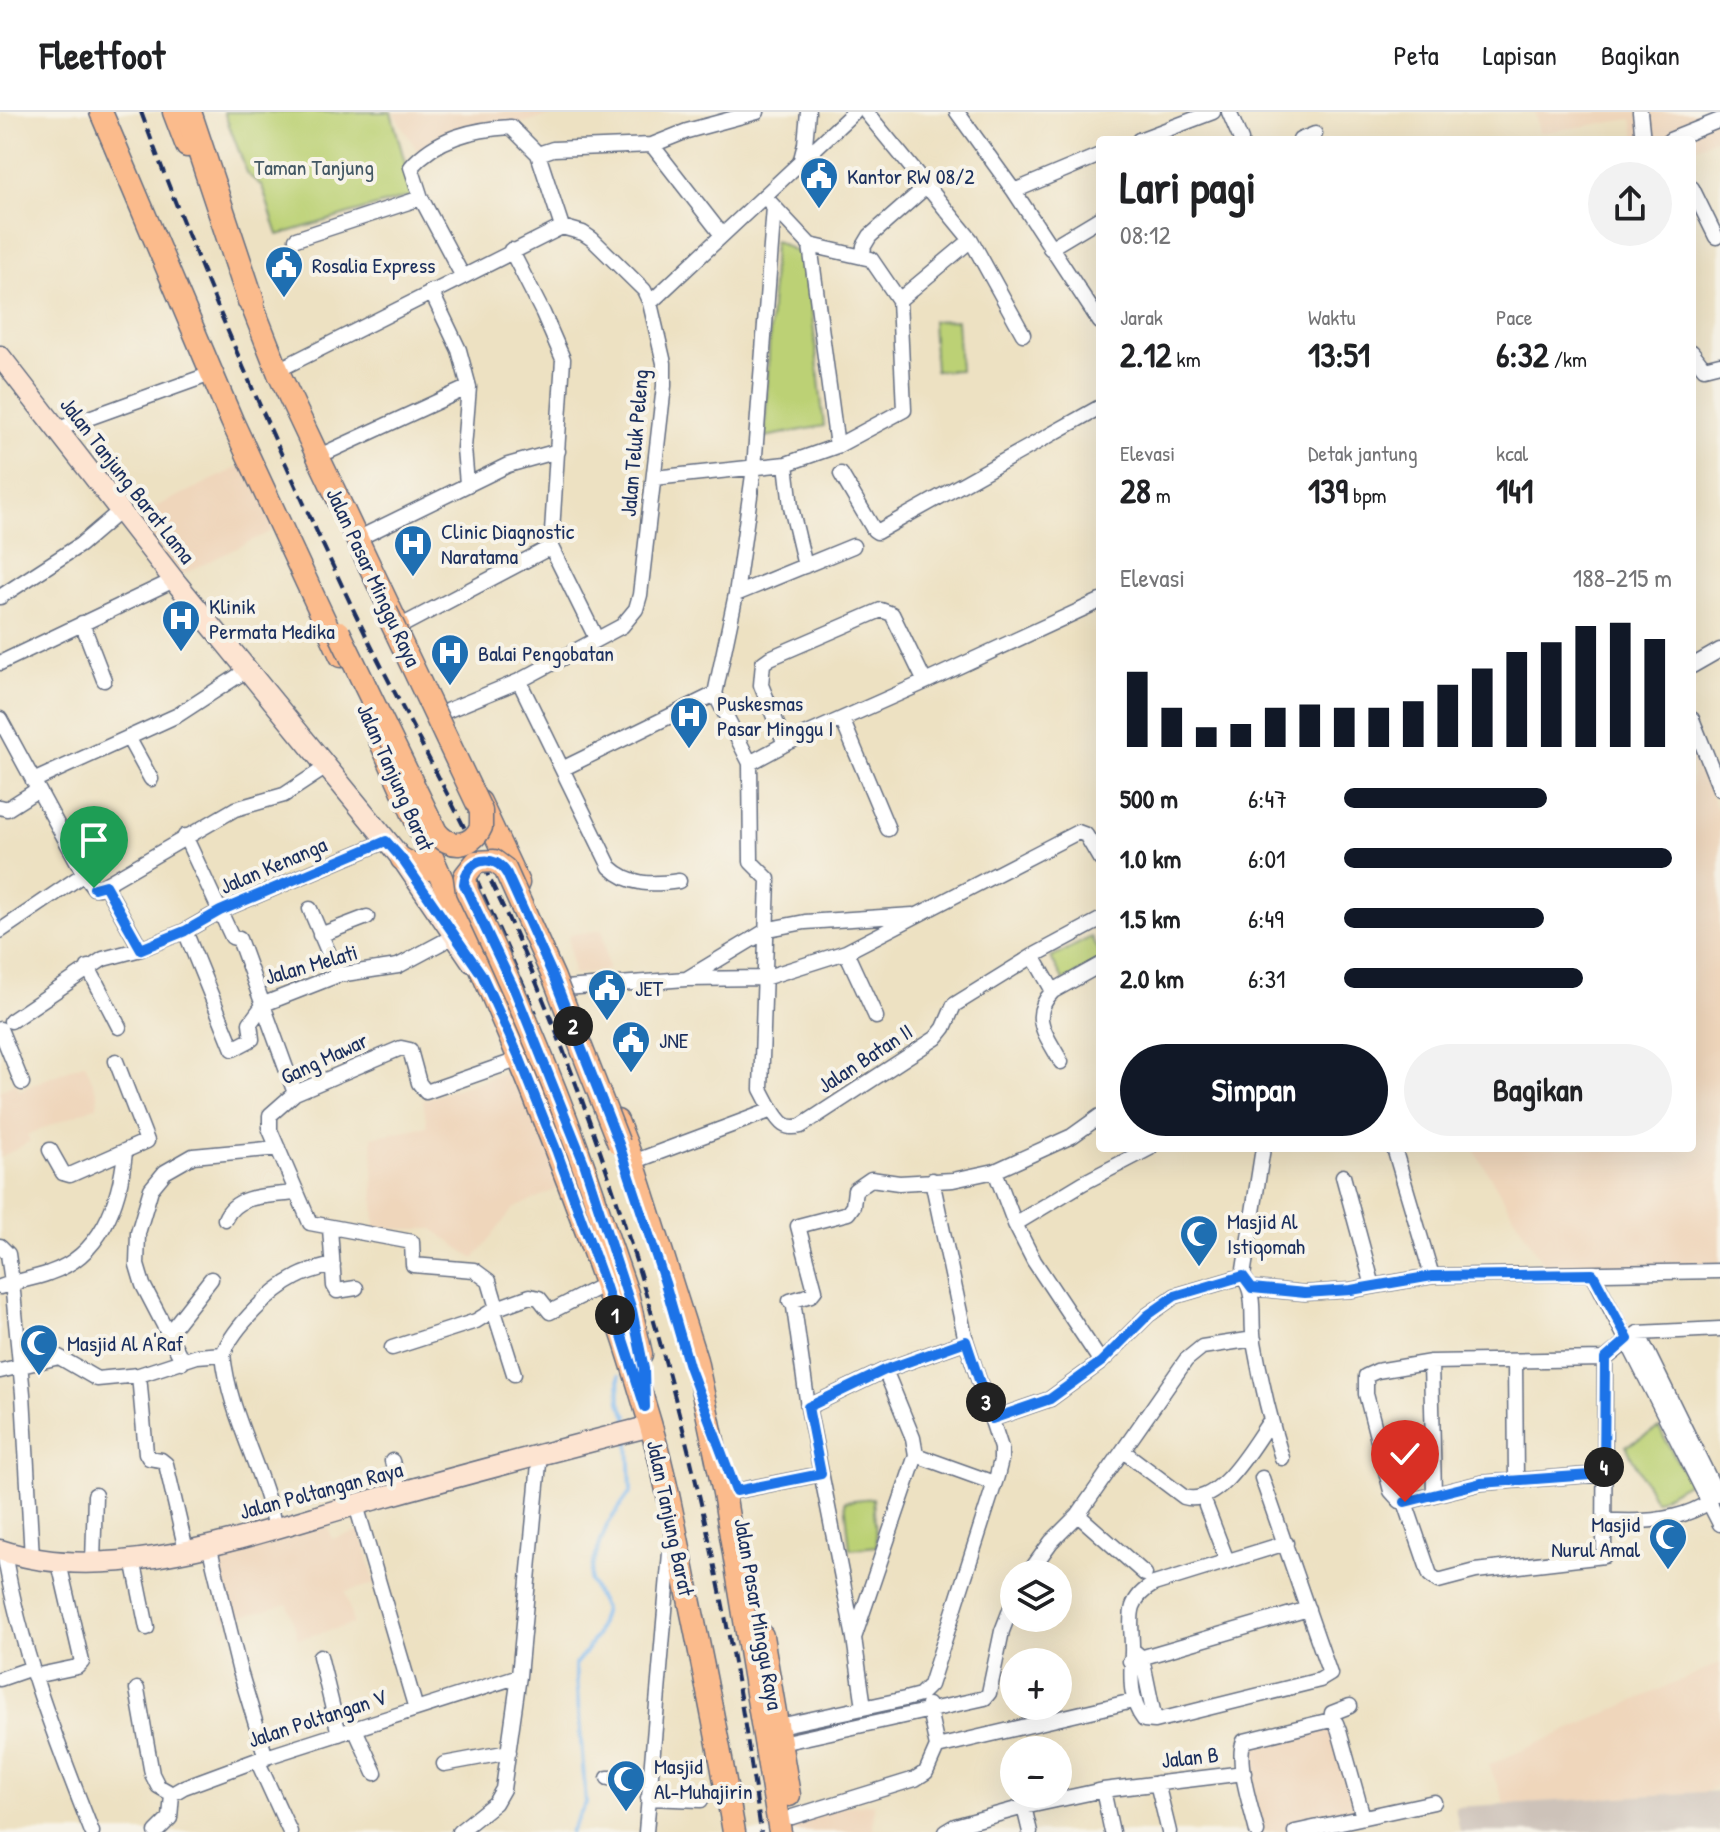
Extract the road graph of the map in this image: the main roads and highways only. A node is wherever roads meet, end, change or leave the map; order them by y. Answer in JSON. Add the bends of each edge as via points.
{"nodes":[{"id":1,"x":101,"y":112,"type":"edge"},
{"id":2,"x":174,"y":112,"type":"edge"},
{"id":3,"x":188,"y":112,"type":"edge"},
{"id":4,"x":251,"y":301,"type":"junction"},
{"id":5,"x":279,"y":373,"type":"junction"},
{"id":6,"x":232,"y":422,"type":"junction"},
{"id":7,"x":402,"y":859,"type":"road end"},
{"id":8,"x":436,"y":867,"type":"junction"},
{"id":9,"x":626,"y":1153,"type":"junction"},
{"id":10,"x":704,"y":1402,"type":"junction"},
{"id":11,"x":638,"y":1424,"type":"junction"},
{"id":12,"x":789,"y":1827,"type":"edge"},
{"id":13,"x":734,"y":1832,"type":"edge"}],
"edges":[{"from":1,"to":6,"type":"main road","name":"Jalan Tanjung Barat"},
{"from":2,"to":4,"type":"main road","name":"Jalan Pasar Minggu Raya"},
{"from":3,"to":4,"type":"highway"},
{"from":4,"to":5,"type":"main road","name":"Jalan Pasar Minggu Raya"},
{"from":5,"to":6,"type":"main road","bridge":true,"via":[[293,420],[481,811],[481,827],[468,842],[448,843],[436,832],[256,459]]},
{"from":5,"to":9,"type":"main road","name":"Jalan Pasar Minggu Raya","via":[[565,988]]},
{"from":6,"to":8,"type":"main road","name":"Jalan Tanjung Barat"},
{"from":7,"to":8,"type":"main road","via":[[423,870]]},
{"from":8,"to":11,"type":"main road","name":"Jalan Tanjung Barat","via":[[520,1059],[605,1284]]},
{"from":9,"to":10,"type":"main road"},
{"from":9,"to":11,"type":"main road","bridge":true,"via":[[505,869],[494,861],[476,862],[465,876],[467,891],[554,1083],[632,1310],[644,1369]]},
{"from":10,"to":12,"type":"main road","name":"Jalan Pasar Minggu Raya"},
{"from":10,"to":12,"type":"main road","name":"Jalan Pasar Minggu Raya","via":[[736,1491],[780,1735]]},
{"from":11,"to":13,"type":"main road","name":"Jalan Tanjung Barat","via":[[675,1529]]}]}
